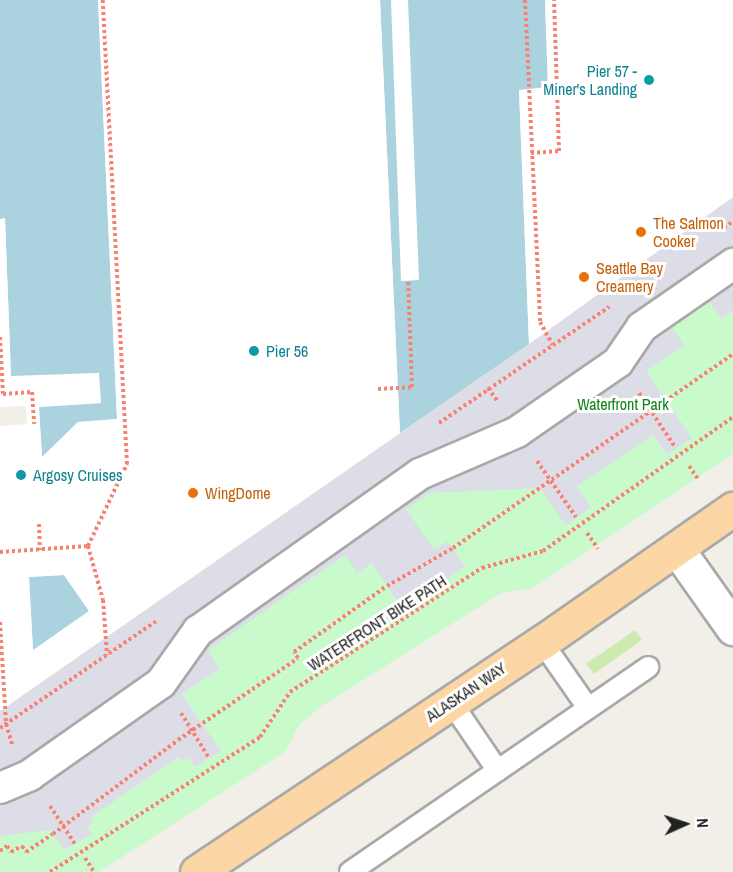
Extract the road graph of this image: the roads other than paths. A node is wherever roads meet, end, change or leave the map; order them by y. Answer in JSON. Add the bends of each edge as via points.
{"nodes":[{"id":1,"x":733,"y":264,"type":"edge"},
{"id":2,"x":733,"y":509,"type":"edge"},
{"id":3,"x":677,"y":549,"type":"junction"},
{"id":4,"x":733,"y":628,"type":"edge"},
{"id":5,"x":542,"y":642,"type":"junction"},
{"id":6,"x":648,"y":667,"type":"dead end"},
{"id":7,"x":451,"y":702,"type":"junction"},
{"id":8,"x":588,"y":708,"type":"junction"},
{"id":9,"x":498,"y":771,"type":"junction"},
{"id":10,"x":0,"y":788,"type":"edge"},
{"id":11,"x":197,"y":872,"type":"edge"},
{"id":12,"x":350,"y":872,"type":"edge"}],
"edges":[{"from":1,"to":10,"type":"street","via":[[642,327],[618,362],[518,432],[420,474],[198,631],[161,683],[30,775]]},
{"from":2,"to":3,"type":"main road","name":"ALASKAN WAY"},
{"from":3,"to":4,"type":"street"},
{"from":3,"to":5,"type":"main road","name":"ALASKAN WAY"},
{"from":5,"to":7,"type":"main road","name":"ALASKAN WAY"},
{"from":5,"to":8,"type":"lane"},
{"from":6,"to":8,"type":"lane"},
{"from":7,"to":9,"type":"lane"},
{"from":7,"to":11,"type":"main road","name":"ALASKAN WAY"},
{"from":8,"to":9,"type":"lane"},
{"from":9,"to":12,"type":"lane"}]}
